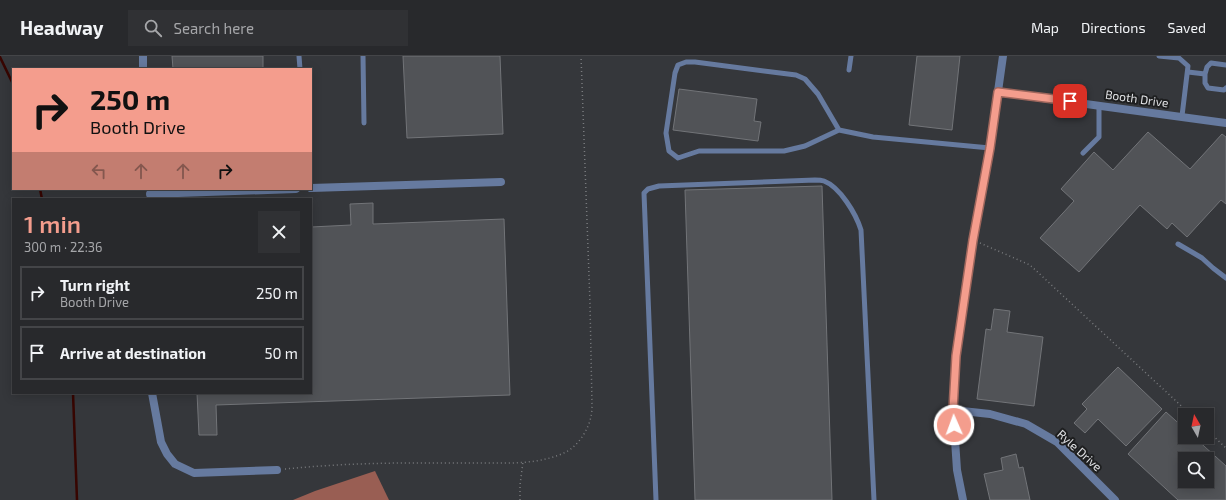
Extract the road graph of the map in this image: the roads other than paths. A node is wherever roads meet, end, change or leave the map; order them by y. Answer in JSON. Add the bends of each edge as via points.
{"nodes":[{"id":1,"x":143,"y":56,"type":"edge"},
{"id":2,"x":299,"y":56,"type":"edge"},
{"id":3,"x":363,"y":56,"type":"edge"},
{"id":4,"x":851,"y":56,"type":"edge"},
{"id":5,"x":1003,"y":56,"type":"edge"},
{"id":6,"x":1158,"y":56,"type":"edge"},
{"id":7,"x":1226,"y":66,"type":"edge"},
{"id":8,"x":143,"y":68,"type":"edge"},
{"id":9,"x":300,"y":68,"type":"edge"},
{"id":10,"x":849,"y":70,"type":"dead end"},
{"id":11,"x":1188,"y":72,"type":"junction"},
{"id":12,"x":1205,"y":74,"type":"junction"},
{"id":13,"x":1226,"y":88,"type":"edge"},
{"id":14,"x":998,"y":92,"type":"junction"},
{"id":15,"x":1100,"y":105,"type":"junction"},
{"id":16,"x":1182,"y":116,"type":"junction"},
{"id":17,"x":1226,"y":122,"type":"edge"},
{"id":18,"x":364,"y":123,"type":"dead end"},
{"id":19,"x":839,"y":130,"type":"junction"},
{"id":20,"x":990,"y":148,"type":"junction"},
{"id":21,"x":1084,"y":153,"type":"dead end"},
{"id":22,"x":501,"y":182,"type":"dead end"},
{"id":23,"x":312,"y":188,"type":"edge"},
{"id":24,"x":267,"y":190,"type":"edge"},
{"id":25,"x":150,"y":194,"type":"edge"},
{"id":26,"x":1178,"y":244,"type":"dead end"},
{"id":27,"x":1226,"y":278,"type":"edge"},
{"id":28,"x":152,"y":394,"type":"edge"},
{"id":29,"x":953,"y":410,"type":"junction"},
{"id":30,"x":278,"y":470,"type":"road end"},
{"id":31,"x":656,"y":500,"type":"edge"},
{"id":32,"x":874,"y":500,"type":"edge"},
{"id":33,"x":963,"y":500,"type":"edge"},
{"id":34,"x":1115,"y":500,"type":"edge"}],
"edges":[{"from":1,"to":8,"type":"street"},
{"from":2,"to":9,"type":"lane"},
{"from":3,"to":18,"type":"lane"},
{"from":4,"to":10,"type":"lane"},
{"from":5,"to":14,"type":"street"},
{"from":6,"to":11,"type":"lane","via":[[1179,58],[1188,66]]},
{"from":7,"to":12,"type":"lane","via":[[1211,63],[1206,67]]},
{"from":11,"to":12,"type":"lane"},
{"from":11,"to":16,"type":"lane"},
{"from":12,"to":13,"type":"lane","via":[[1208,88]]},
{"from":14,"to":15,"type":"street","name":"Booth Drive"},
{"from":14,"to":20,"type":"street"},
{"from":15,"to":16,"type":"street","name":"Booth Drive"},
{"from":15,"to":21,"type":"lane","via":[[1099,137]]},
{"from":16,"to":17,"type":"street","name":"Booth Drive"},
{"from":19,"to":19,"type":"lane","via":[[805,146],[784,151],[699,151],[678,158],[670,151],[666,133],[678,65],[695,62],[796,75],[805,79],[818,94]]},
{"from":19,"to":20,"type":"lane","via":[[873,137]]},
{"from":20,"to":29,"type":"street","via":[[956,356]]},
{"from":22,"to":23,"type":"street"},
{"from":24,"to":25,"type":"street"},
{"from":26,"to":27,"type":"lane","via":[[1202,258]]},
{"from":28,"to":30,"type":"street","via":[[161,442],[175,464],[194,473]]},
{"from":29,"to":33,"type":"street","via":[[957,470]]},
{"from":29,"to":34,"type":"street","name":"Ryle Drive","via":[[990,414],[1026,424],[1057,442]]},
{"from":31,"to":32,"type":"lane","via":[[644,193],[659,186],[815,180],[823,180],[832,185],[851,207],[861,230]]}]}
